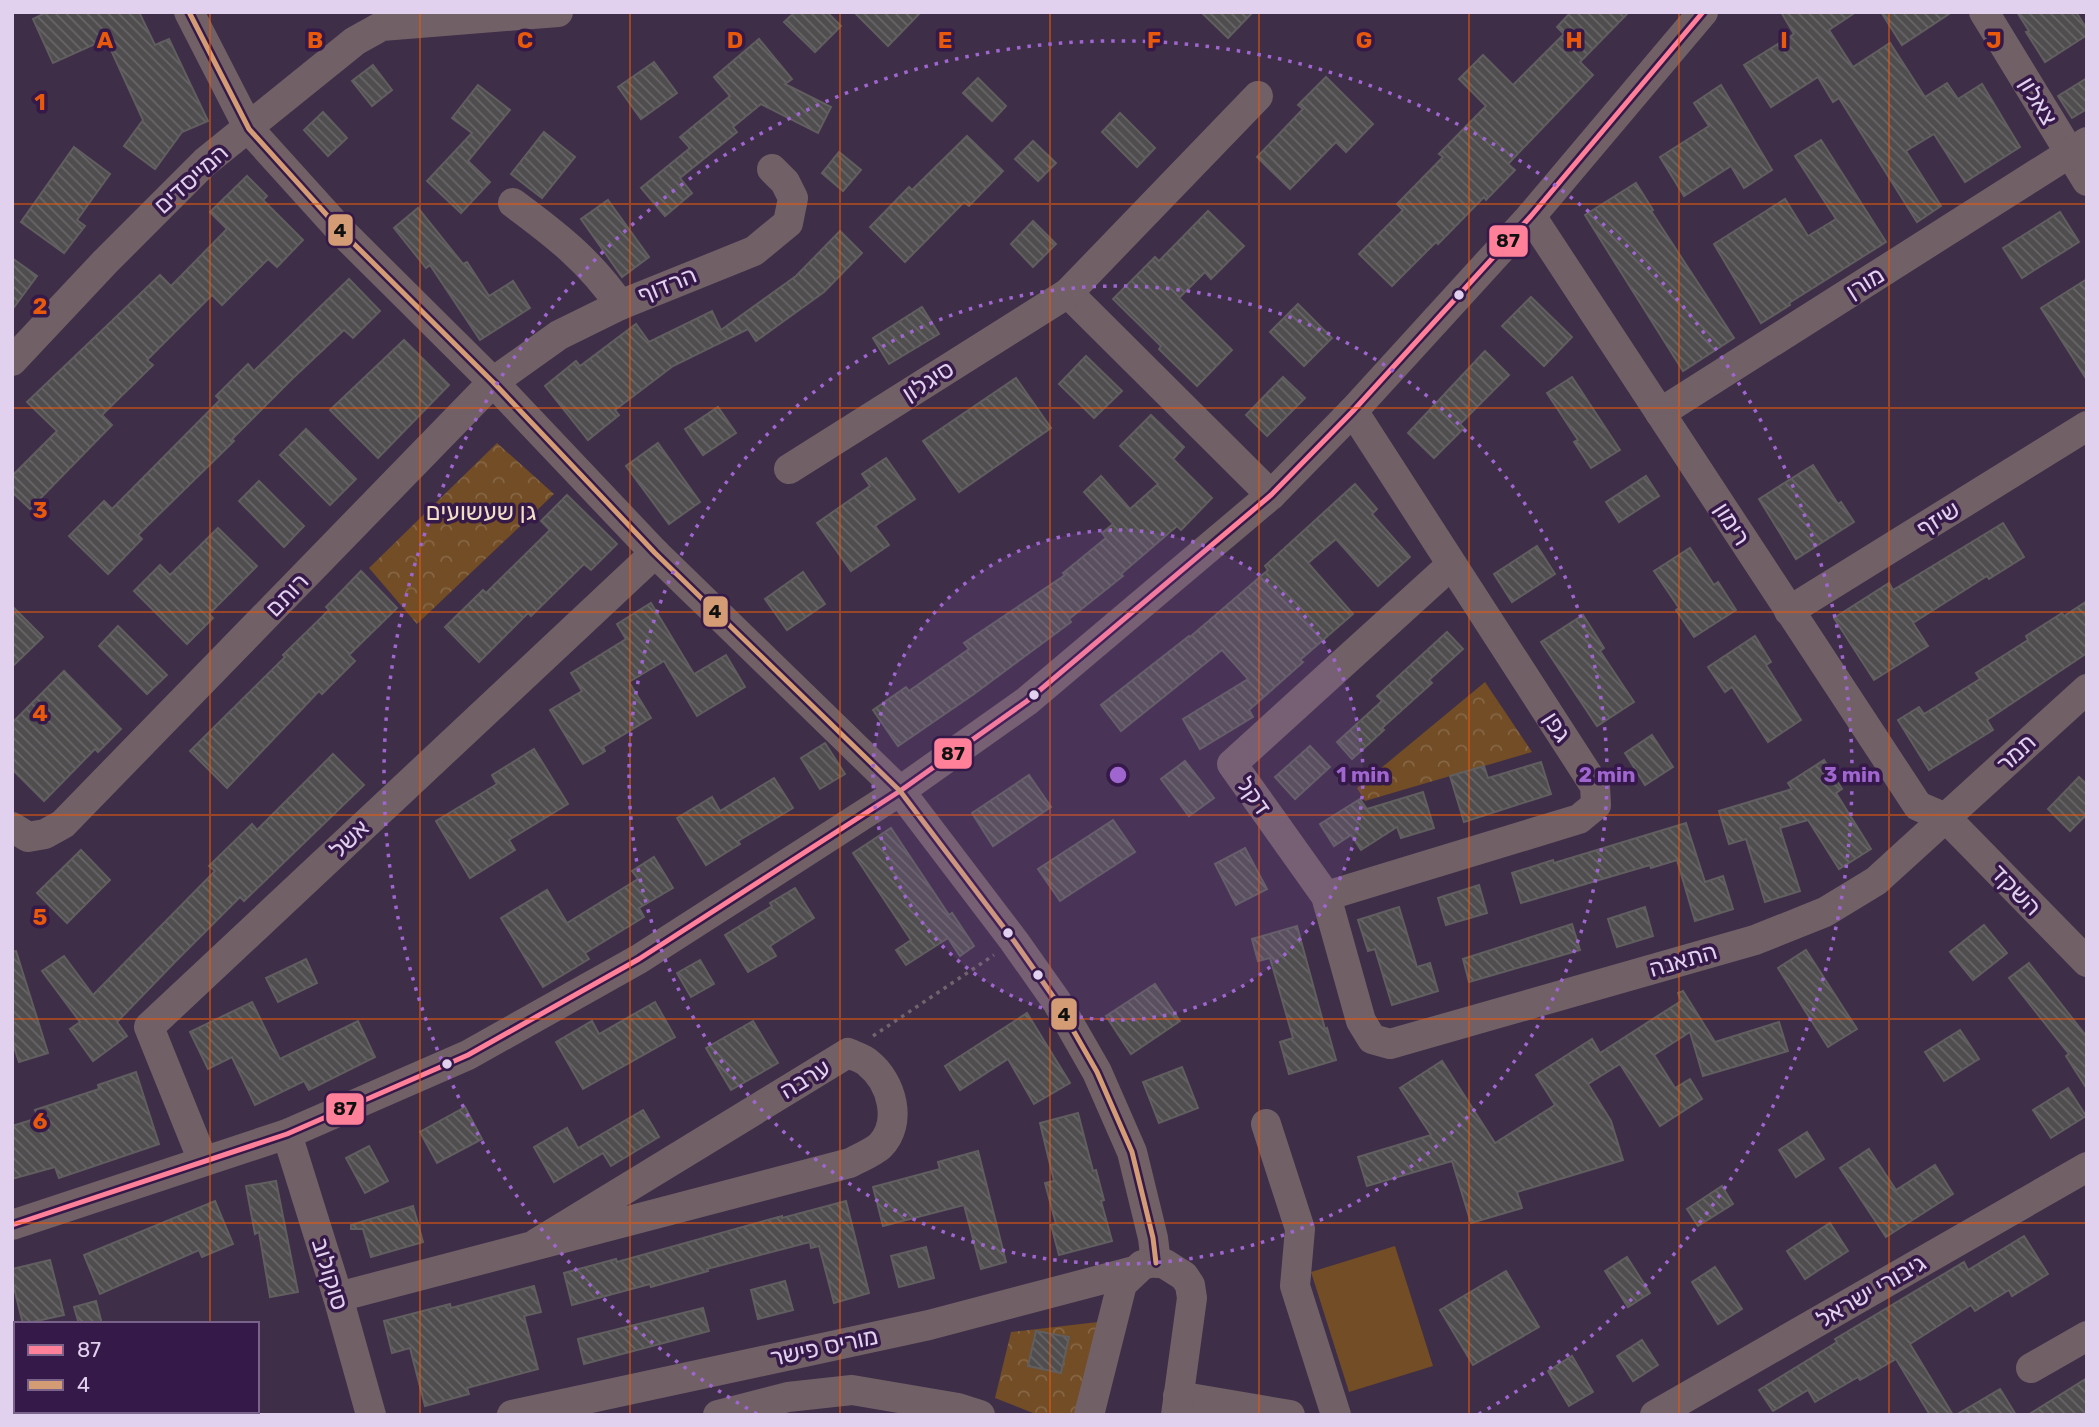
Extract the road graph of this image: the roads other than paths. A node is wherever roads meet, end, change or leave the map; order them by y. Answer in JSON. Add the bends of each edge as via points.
{"nodes":[{"id":1,"x":189,"y":12,"type":"edge"},
{"id":2,"x":558,"y":12,"type":"edge"},
{"id":3,"x":1703,"y":12,"type":"edge"},
{"id":4,"x":1984,"y":12,"type":"edge"},
{"id":5,"x":1258,"y":96,"type":"dead end"},
{"id":6,"x":249,"y":129,"type":"junction"},
{"id":7,"x":2078,"y":148,"type":"edge"},
{"id":8,"x":772,"y":169,"type":"dead end"},
{"id":9,"x":2087,"y":181,"type":"edge"},
{"id":10,"x":513,"y":203,"type":"dead end"},
{"id":11,"x":1531,"y":216,"type":"junction"},
{"id":12,"x":1068,"y":293,"type":"junction"},
{"id":13,"x":620,"y":305,"type":"junction"},
{"id":14,"x":12,"y":360,"type":"edge"},
{"id":15,"x":493,"y":382,"type":"junction"},
{"id":16,"x":1353,"y":411,"type":"junction"},
{"id":17,"x":1660,"y":413,"type":"junction"},
{"id":18,"x":2087,"y":426,"type":"edge"},
{"id":19,"x":789,"y":469,"type":"dead end"},
{"id":20,"x":1270,"y":495,"type":"junction"},
{"id":21,"x":655,"y":552,"type":"junction"},
{"id":22,"x":1451,"y":565,"type":"junction"},
{"id":23,"x":1789,"y":611,"type":"junction"},
{"id":24,"x":2087,"y":688,"type":"edge"},
{"id":25,"x":900,"y":791,"type":"junction"},
{"id":26,"x":1946,"y":818,"type":"junction"},
{"id":27,"x":12,"y":827,"type":"edge"},
{"id":28,"x":1326,"y":897,"type":"junction"},
{"id":29,"x":2087,"y":962,"type":"edge"},
{"id":30,"x":1390,"y":1044,"type":"joint"},
{"id":31,"x":1266,"y":1124,"type":"dead end"},
{"id":32,"x":287,"y":1134,"type":"junction"},
{"id":33,"x":203,"y":1161,"type":"junction"},
{"id":34,"x":2087,"y":1167,"type":"edge"},
{"id":35,"x":12,"y":1225,"type":"edge"},
{"id":36,"x":537,"y":1244,"type":"junction"},
{"id":37,"x":1145,"y":1267,"type":"junction"},
{"id":38,"x":338,"y":1297,"type":"junction"},
{"id":39,"x":2087,"y":1336,"type":"edge"},
{"id":40,"x":2031,"y":1368,"type":"dead end"},
{"id":41,"x":1177,"y":1405,"type":"edge"},
{"id":42,"x":371,"y":1415,"type":"edge"},
{"id":43,"x":512,"y":1415,"type":"edge"},
{"id":44,"x":719,"y":1415,"type":"edge"},
{"id":45,"x":980,"y":1415,"type":"edge"},
{"id":46,"x":1089,"y":1415,"type":"edge"},
{"id":47,"x":1290,"y":1415,"type":"edge"},
{"id":48,"x":1336,"y":1415,"type":"edge"},
{"id":49,"x":1656,"y":1415,"type":"edge"}],
"edges":[{"from":1,"to":6,"type":"street"},
{"from":2,"to":6,"type":"street","name":"המייסדים","via":[[382,26],[355,41]]},
{"from":3,"to":11,"type":"street"},
{"from":4,"to":7,"type":"street","name":"צאלון"},
{"from":5,"to":12,"type":"street","name":"סיגלון"},
{"from":6,"to":14,"type":"street","name":"המייסדים","via":[[205,162]]},
{"from":6,"to":15,"type":"street","via":[[343,233]]},
{"from":7,"to":9,"type":"street"},
{"from":7,"to":17,"type":"street","name":"מורן"},
{"from":8,"to":13,"type":"street","name":"הרדוף","via":[[793,198],[788,223],[754,251]]},
{"from":10,"to":13,"type":"street","via":[[588,264]]},
{"from":11,"to":16,"type":"street"},
{"from":11,"to":17,"type":"street","name":"רימון"},
{"from":12,"to":19,"type":"street","name":"סיגלון"},
{"from":12,"to":20,"type":"street"},
{"from":13,"to":15,"type":"street","name":"הרדוף","via":[[559,335]]},
{"from":15,"to":21,"type":"street"},
{"from":15,"to":27,"type":"street","name":"רותם","via":[[63,824],[28,837]]},
{"from":16,"to":20,"type":"street"},
{"from":16,"to":22,"type":"street","name":"גפן"},
{"from":17,"to":23,"type":"street","name":"רימון"},
{"from":18,"to":23,"type":"street","name":"שיזף"},
{"from":20,"to":25,"type":"street","via":[[1027,701]]},
{"from":21,"to":25,"type":"street"},
{"from":21,"to":33,"type":"street","name":"אשל","via":[[149,1027]]},
{"from":22,"to":28,"type":"street","name":"דקל","via":[[1232,764]]},
{"from":22,"to":28,"type":"street","name":"גפן","via":[[1595,786],[1595,804],[1579,819]]},
{"from":23,"to":26,"type":"street","name":"רימון","via":[[1918,806]]},
{"from":24,"to":26,"type":"street","name":"תמר"},
{"from":25,"to":32,"type":"street","via":[[639,959],[468,1055]]},
{"from":25,"to":37,"type":"street","via":[[1057,1002],[1097,1072],[1132,1153],[1153,1238]]},
{"from":26,"to":29,"type":"street","name":"השקד"},
{"from":26,"to":30,"type":"street","name":"התאנה","via":[[1876,881],[1825,912],[1755,940]]},
{"from":28,"to":30,"type":"street","name":"דקל","via":[[1361,1021],[1372,1039]]},
{"from":31,"to":48,"type":"street","via":[[1300,1229],[1295,1286]]},
{"from":32,"to":33,"type":"street"},
{"from":32,"to":38,"type":"street","name":"סוקולוב"},
{"from":33,"to":35,"type":"street"},
{"from":34,"to":49,"type":"street","name":"גיבורי ישראל"},
{"from":36,"to":36,"type":"street","name":"ערבה","via":[[850,1163],[878,1148],[891,1131],[894,1107],[867,1062],[848,1053]]},
{"from":36,"to":38,"type":"street","name":"ערבה"},
{"from":37,"to":41,"type":"street","via":[[1175,1269],[1190,1285]]},
{"from":37,"to":43,"type":"street","name":"מוריס פישר","via":[[929,1325]]},
{"from":37,"to":46,"type":"street","via":[[1122,1284]]},
{"from":38,"to":42,"type":"street","name":"סוקולוב"},
{"from":39,"to":40,"type":"street"},
{"from":41,"to":47,"type":"street"},
{"from":44,"to":45,"type":"street","name":"מוריס פישר","via":[[788,1397],[852,1390]]}]}
